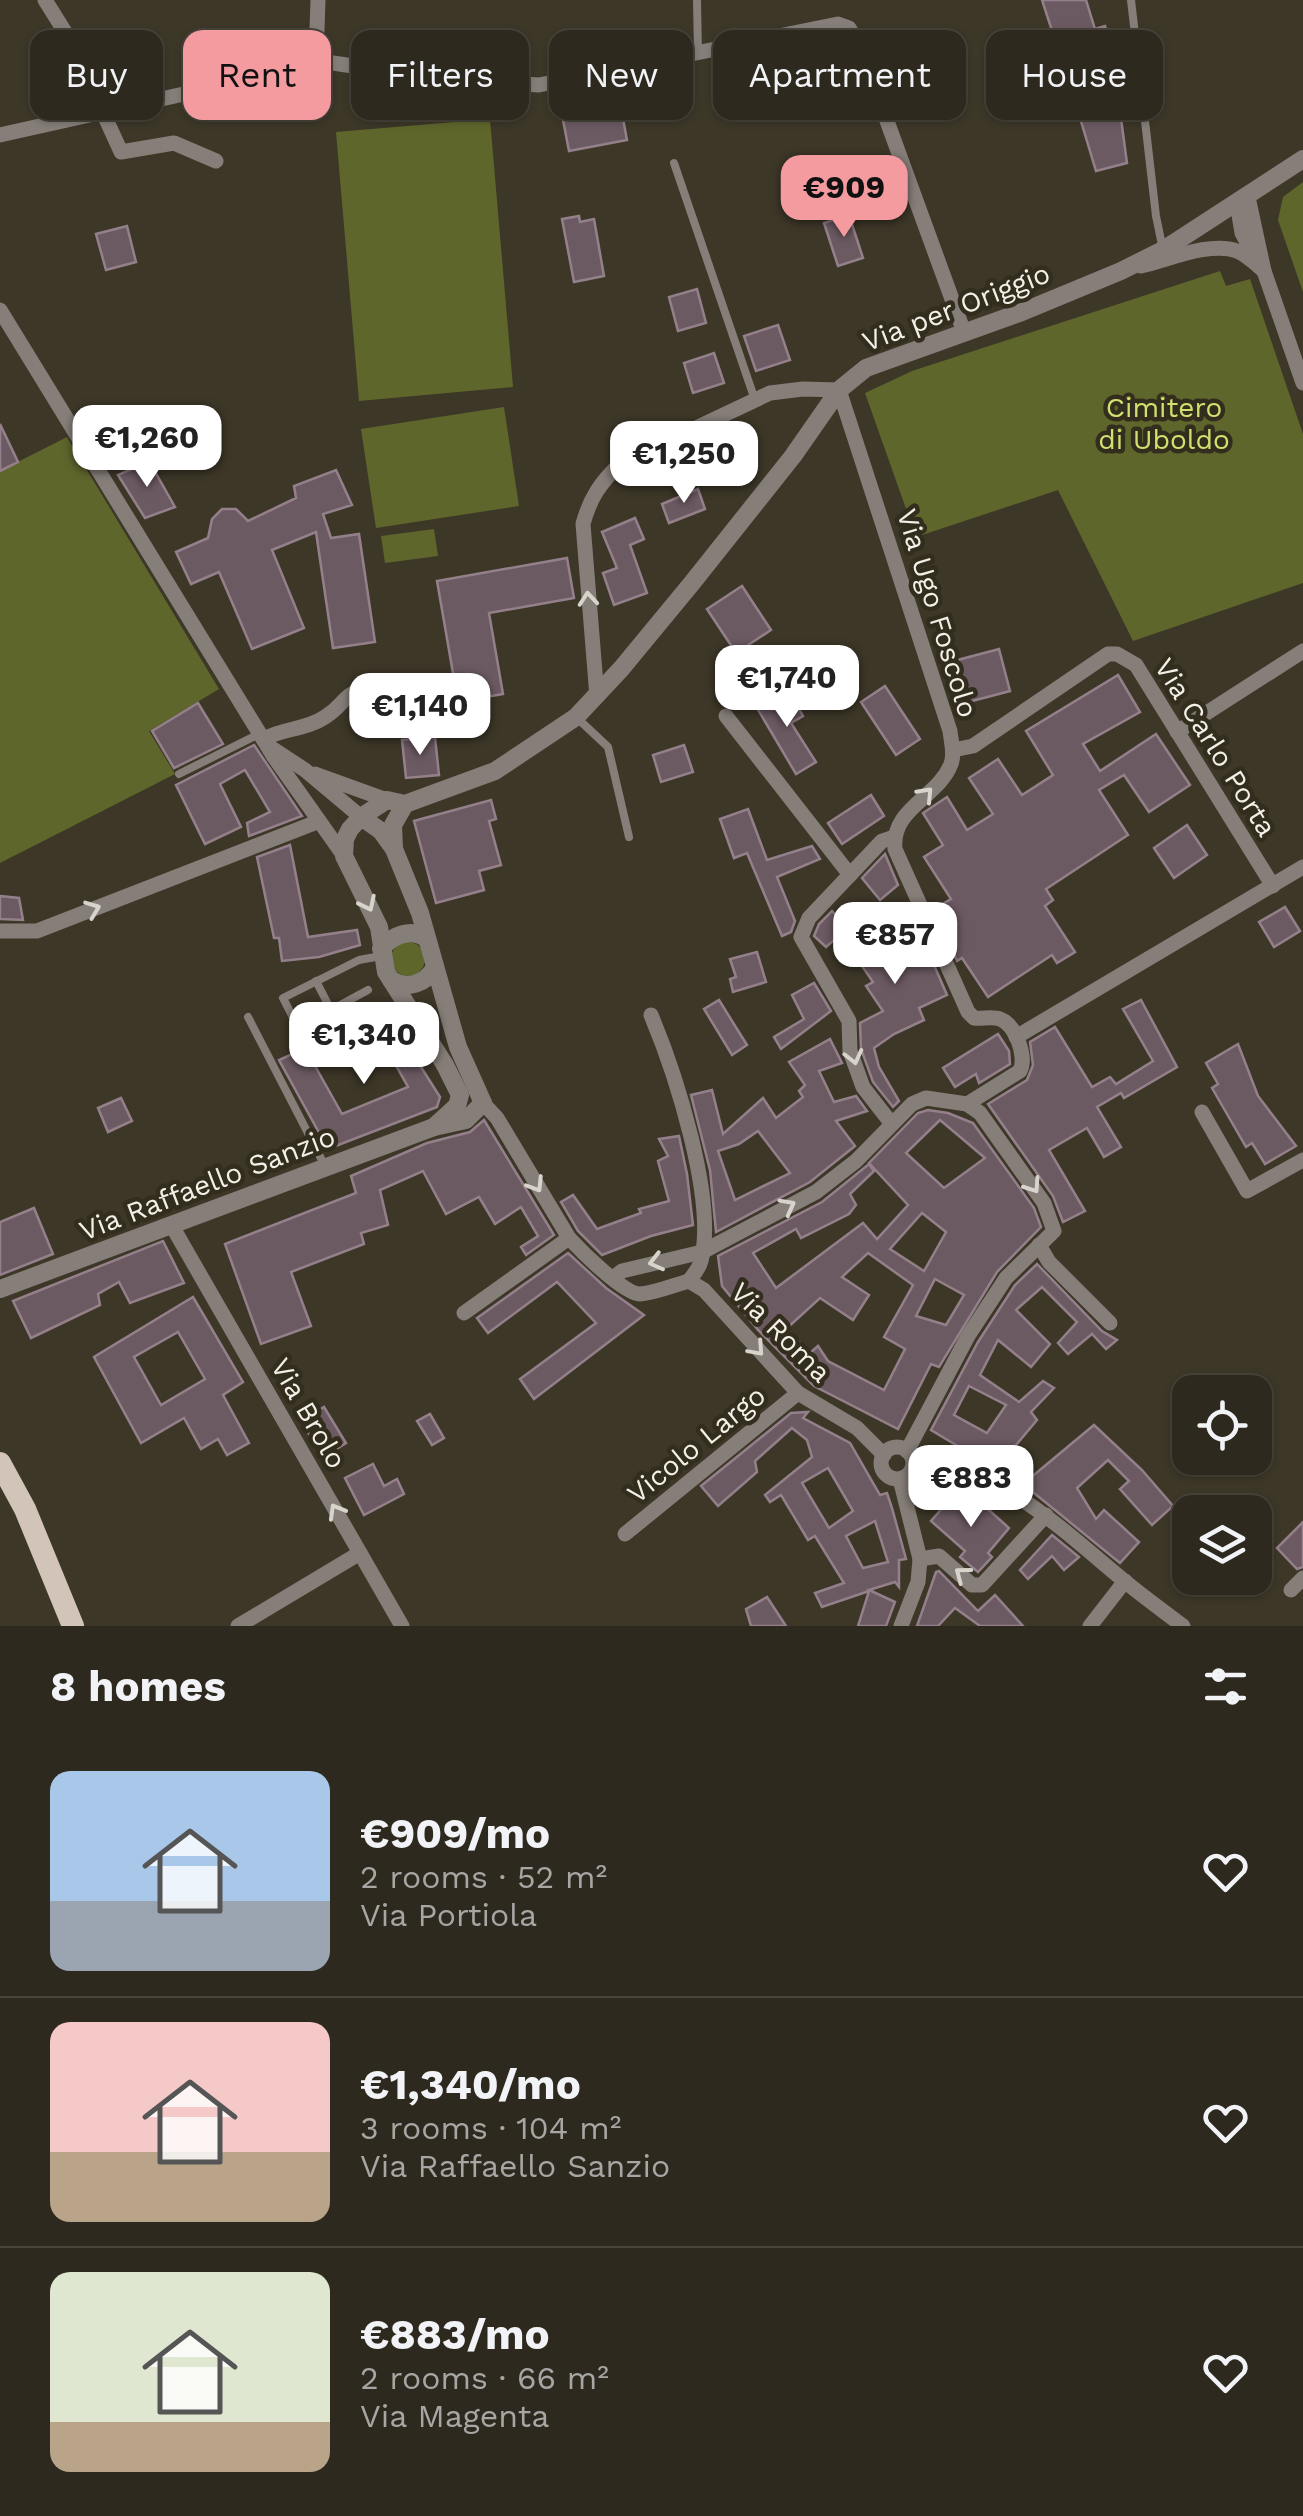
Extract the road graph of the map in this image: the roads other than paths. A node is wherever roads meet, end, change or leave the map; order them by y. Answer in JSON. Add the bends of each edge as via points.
{"nodes":[{"id":1,"x":44,"y":0,"type":"edge"},
{"id":2,"x":318,"y":0,"type":"edge"},
{"id":3,"x":697,"y":0,"type":"edge"},
{"id":4,"x":1131,"y":0,"type":"edge"},
{"id":5,"x":64,"y":30,"type":"edge"},
{"id":6,"x":317,"y":30,"type":"edge"},
{"id":7,"x":698,"y":54,"type":"junction"},
{"id":8,"x":331,"y":62,"type":"edge"},
{"id":9,"x":61,"y":120,"type":"edge"},
{"id":10,"x":108,"y":120,"type":"edge"},
{"id":11,"x":0,"y":134,"type":"edge"},
{"id":12,"x":1303,"y":158,"type":"edge"},
{"id":13,"x":216,"y":161,"type":"dead end"},
{"id":14,"x":674,"y":163,"type":"dead end"},
{"id":15,"x":1243,"y":200,"type":"junction"},
{"id":16,"x":1163,"y":250,"type":"junction"},
{"id":17,"x":1121,"y":271,"type":"junction"},
{"id":18,"x":1264,"y":271,"type":"junction"},
{"id":19,"x":0,"y":310,"type":"edge"},
{"id":20,"x":964,"y":332,"type":"junction"},
{"id":21,"x":1303,"y":383,"type":"edge"},
{"id":22,"x":839,"y":390,"type":"junction"},
{"id":23,"x":756,"y":400,"type":"junction"},
{"id":24,"x":1303,"y":651,"type":"edge"},
{"id":25,"x":370,"y":687,"type":"dead end"},
{"id":26,"x":597,"y":696,"type":"junction"},
{"id":27,"x":726,"y":716,"type":"dead end"},
{"id":28,"x":576,"y":717,"type":"junction"},
{"id":29,"x":1177,"y":732,"type":"junction"},
{"id":30,"x":265,"y":740,"type":"junction"},
{"id":31,"x":953,"y":750,"type":"junction"},
{"id":32,"x":305,"y":770,"type":"junction"},
{"id":33,"x":179,"y":774,"type":"dead end"},
{"id":34,"x":396,"y":802,"type":"junction"},
{"id":35,"x":361,"y":817,"type":"junction"},
{"id":36,"x":317,"y":822,"type":"junction"},
{"id":37,"x":629,"y":837,"type":"dead end"},
{"id":38,"x":894,"y":837,"type":"junction"},
{"id":39,"x":394,"y":848,"type":"junction"},
{"id":40,"x":344,"y":856,"type":"junction"},
{"id":41,"x":1303,"y":867,"type":"edge"},
{"id":42,"x":850,"y":875,"type":"junction"},
{"id":43,"x":1273,"y":886,"type":"junction"},
{"id":44,"x":0,"y":932,"type":"edge"},
{"id":45,"x":427,"y":939,"type":"junction"},
{"id":46,"x":381,"y":952,"type":"junction"},
{"id":47,"x":435,"y":967,"type":"junction"},
{"id":48,"x":391,"y":980,"type":"junction"},
{"id":49,"x":316,"y":981,"type":"junction"},
{"id":50,"x":368,"y":990,"type":"dead end"},
{"id":51,"x":651,"y":1015,"type":"dead end"},
{"id":52,"x":248,"y":1017,"type":"dead end"},
{"id":53,"x":1016,"y":1036,"type":"junction"},
{"id":54,"x":303,"y":1037,"type":"dead end"},
{"id":55,"x":455,"y":1081,"type":"junction"},
{"id":56,"x":483,"y":1103,"type":"junction"},
{"id":57,"x":966,"y":1104,"type":"junction"},
{"id":58,"x":1202,"y":1112,"type":"dead end"},
{"id":59,"x":890,"y":1123,"type":"junction"},
{"id":60,"x":434,"y":1127,"type":"junction"},
{"id":61,"x":1303,"y":1160,"type":"edge"},
{"id":62,"x":326,"y":1168,"type":"junction"},
{"id":63,"x":172,"y":1226,"type":"junction"},
{"id":64,"x":569,"y":1238,"type":"junction"},
{"id":65,"x":1040,"y":1245,"type":"junction"},
{"id":66,"x":702,"y":1252,"type":"junction"},
{"id":67,"x":613,"y":1278,"type":"junction"},
{"id":68,"x":689,"y":1281,"type":"junction"},
{"id":69,"x":0,"y":1289,"type":"edge"},
{"id":70,"x":464,"y":1313,"type":"dead end"},
{"id":71,"x":1110,"y":1322,"type":"dead end"},
{"id":72,"x":798,"y":1393,"type":"junction"},
{"id":73,"x":884,"y":1454,"type":"junction"},
{"id":74,"x":910,"y":1455,"type":"junction"},
{"id":75,"x":0,"y":1463,"type":"edge"},
{"id":76,"x":900,"y":1479,"type":"junction"},
{"id":77,"x":1046,"y":1515,"type":"junction"},
{"id":78,"x":625,"y":1534,"type":"dead end"},
{"id":79,"x":360,"y":1553,"type":"junction"},
{"id":80,"x":920,"y":1560,"type":"junction"},
{"id":81,"x":1124,"y":1581,"type":"junction"},
{"id":82,"x":73,"y":1626,"type":"edge"},
{"id":83,"x":238,"y":1626,"type":"edge"},
{"id":84,"x":402,"y":1626,"type":"edge"},
{"id":85,"x":901,"y":1626,"type":"edge"},
{"id":86,"x":1090,"y":1626,"type":"edge"},
{"id":87,"x":1182,"y":1626,"type":"edge"}],
"edges":[{"from":1,"to":5,"type":"street"},
{"from":2,"to":6,"type":"street"},
{"from":3,"to":7,"type":"lane"},
{"from":4,"to":16,"type":"lane"},
{"from":7,"to":8,"type":"street","via":[[539,85],[475,64]]},
{"from":7,"to":20,"type":"street","via":[[820,26],[849,28]]},
{"from":9,"to":11,"type":"street"},
{"from":10,"to":13,"type":"street","via":[[121,152],[174,143]]},
{"from":12,"to":15,"type":"street","name":"Via per Origgio"},
{"from":14,"to":23,"type":"lane"},
{"from":15,"to":16,"type":"street","name":"Via per Origgio"},
{"from":15,"to":18,"type":"street","via":[[1242,232]]},
{"from":16,"to":17,"type":"street","name":"Via per Origgio"},
{"from":17,"to":18,"type":"street","via":[[1209,250],[1243,254]]},
{"from":17,"to":20,"type":"street","name":"Via per Origgio"},
{"from":18,"to":21,"type":"street"},
{"from":19,"to":30,"type":"street"},
{"from":20,"to":22,"type":"street","name":"Via per Origgio","via":[[866,368]]},
{"from":22,"to":23,"type":"street","via":[[803,389]]},
{"from":22,"to":26,"type":"street","name":"Via per Origgio"},
{"from":22,"to":31,"type":"street","name":"Via Ugo Foscolo"},
{"from":26,"to":23,"type":"street","one_way":true,"via":[[583,549],[590,499],[620,464]]},
{"from":24,"to":29,"type":"street"},
{"from":25,"to":30,"type":"street","via":[[346,696],[319,721]]},
{"from":26,"to":28,"type":"street","name":"Via per Origgio"},
{"from":27,"to":42,"type":"street"},
{"from":28,"to":34,"type":"street","name":"Via per Origgio","via":[[495,771]]},
{"from":28,"to":37,"type":"lane","via":[[608,747]]},
{"from":29,"to":31,"type":"street","name":"Via Carlo Porta","via":[[1136,666],[1108,654],[973,746]]},
{"from":29,"to":43,"type":"street","name":"Via Carlo Porta"},
{"from":30,"to":32,"type":"street"},
{"from":30,"to":33,"type":"lane"},
{"from":30,"to":36,"type":"street"},
{"from":38,"to":31,"type":"street","name":"Via Ugo Foscolo","one_way":true,"via":[[898,823],[944,774]]},
{"from":32,"to":34,"type":"street"},
{"from":32,"to":35,"type":"street"},
{"from":34,"to":35,"type":"street","name":"Via per Origgio"},
{"from":34,"to":39,"type":"street"},
{"from":35,"to":39,"type":"street"},
{"from":35,"to":40,"type":"street","via":[[344,840]]},
{"from":36,"to":40,"type":"street"},
{"from":44,"to":36,"type":"street","one_way":true,"via":[[36,930]]},
{"from":38,"to":42,"type":"street","name":"Via Ugo Foscolo"},
{"from":38,"to":53,"type":"street","via":[[970,1016],[1000,1019]]},
{"from":39,"to":45,"type":"street"},
{"from":40,"to":46,"type":"street","one_way":true,"via":[[379,927]]},
{"from":41,"to":43,"type":"street"},
{"from":42,"to":59,"type":"street","name":"Via Ugo Foscolo","one_way":true,"via":[[809,918],[802,937],[848,1021],[862,1086]]},
{"from":43,"to":53,"type":"street"},
{"from":45,"to":46,"type":"street","via":[[408,933]]},
{"from":45,"to":47,"type":"street"},
{"from":46,"to":48,"type":"street"},
{"from":46,"to":49,"type":"lane"},
{"from":47,"to":48,"type":"street","via":[[406,986]]},
{"from":47,"to":56,"type":"street"},
{"from":48,"to":55,"type":"street"},
{"from":49,"to":50,"type":"lane","via":[[332,1010]]},
{"from":49,"to":54,"type":"lane","via":[[283,998]]},
{"from":51,"to":66,"type":"street","via":[[673,1067],[694,1154]]},
{"from":52,"to":62,"type":"lane"},
{"from":53,"to":57,"type":"street","via":[[1020,1070]]},
{"from":55,"to":56,"type":"street"},
{"from":55,"to":60,"type":"street","via":[[460,1101]]},
{"from":56,"to":60,"type":"street","name":"Via Raffaello Sanzio","via":[[466,1120]]},
{"from":56,"to":64,"type":"street","one_way":true},
{"from":57,"to":59,"type":"street","via":[[920,1100]]},
{"from":57,"to":65,"type":"street","one_way":true,"via":[[980,1113],[1044,1203],[1054,1231]]},
{"from":58,"to":61,"type":"street","via":[[1247,1191]]},
{"from":66,"to":59,"type":"street","one_way":true,"via":[[816,1192]]},
{"from":60,"to":62,"type":"street","name":"Via Raffaello Sanzio"},
{"from":62,"to":63,"type":"street","name":"Via Raffaello Sanzio"},
{"from":63,"to":69,"type":"street","name":"Via Raffaello Sanzio"},
{"from":79,"to":63,"type":"street","name":"Via Brolo","one_way":true},
{"from":64,"to":67,"type":"street"},
{"from":64,"to":70,"type":"street"},
{"from":65,"to":71,"type":"street"},
{"from":65,"to":74,"type":"street","via":[[1006,1278],[968,1336]]},
{"from":66,"to":67,"type":"street","one_way":true},
{"from":66,"to":68,"type":"street"},
{"from":67,"to":68,"type":"street","via":[[638,1294]]},
{"from":68,"to":72,"type":"street","name":"Via Roma","one_way":true},
{"from":72,"to":73,"type":"street","name":"Via Roma","via":[[857,1428]]},
{"from":72,"to":78,"type":"street","name":"Vicolo Largo"},
{"from":73,"to":74,"type":"street","via":[[892,1448]]},
{"from":73,"to":76,"type":"street","via":[[883,1470]]},
{"from":74,"to":76,"type":"street","via":[[912,1470]]},
{"from":74,"to":77,"type":"street","via":[[961,1467]]},
{"from":75,"to":82,"type":"main road"},
{"from":76,"to":80,"type":"street"},
{"from":77,"to":80,"type":"street","one_way":true,"via":[[982,1585],[939,1556]]},
{"from":77,"to":81,"type":"street"},
{"from":79,"to":83,"type":"street"},
{"from":79,"to":84,"type":"street","name":"Via Brolo"},
{"from":80,"to":85,"type":"street"},
{"from":81,"to":86,"type":"street"},
{"from":81,"to":87,"type":"street"}]}
